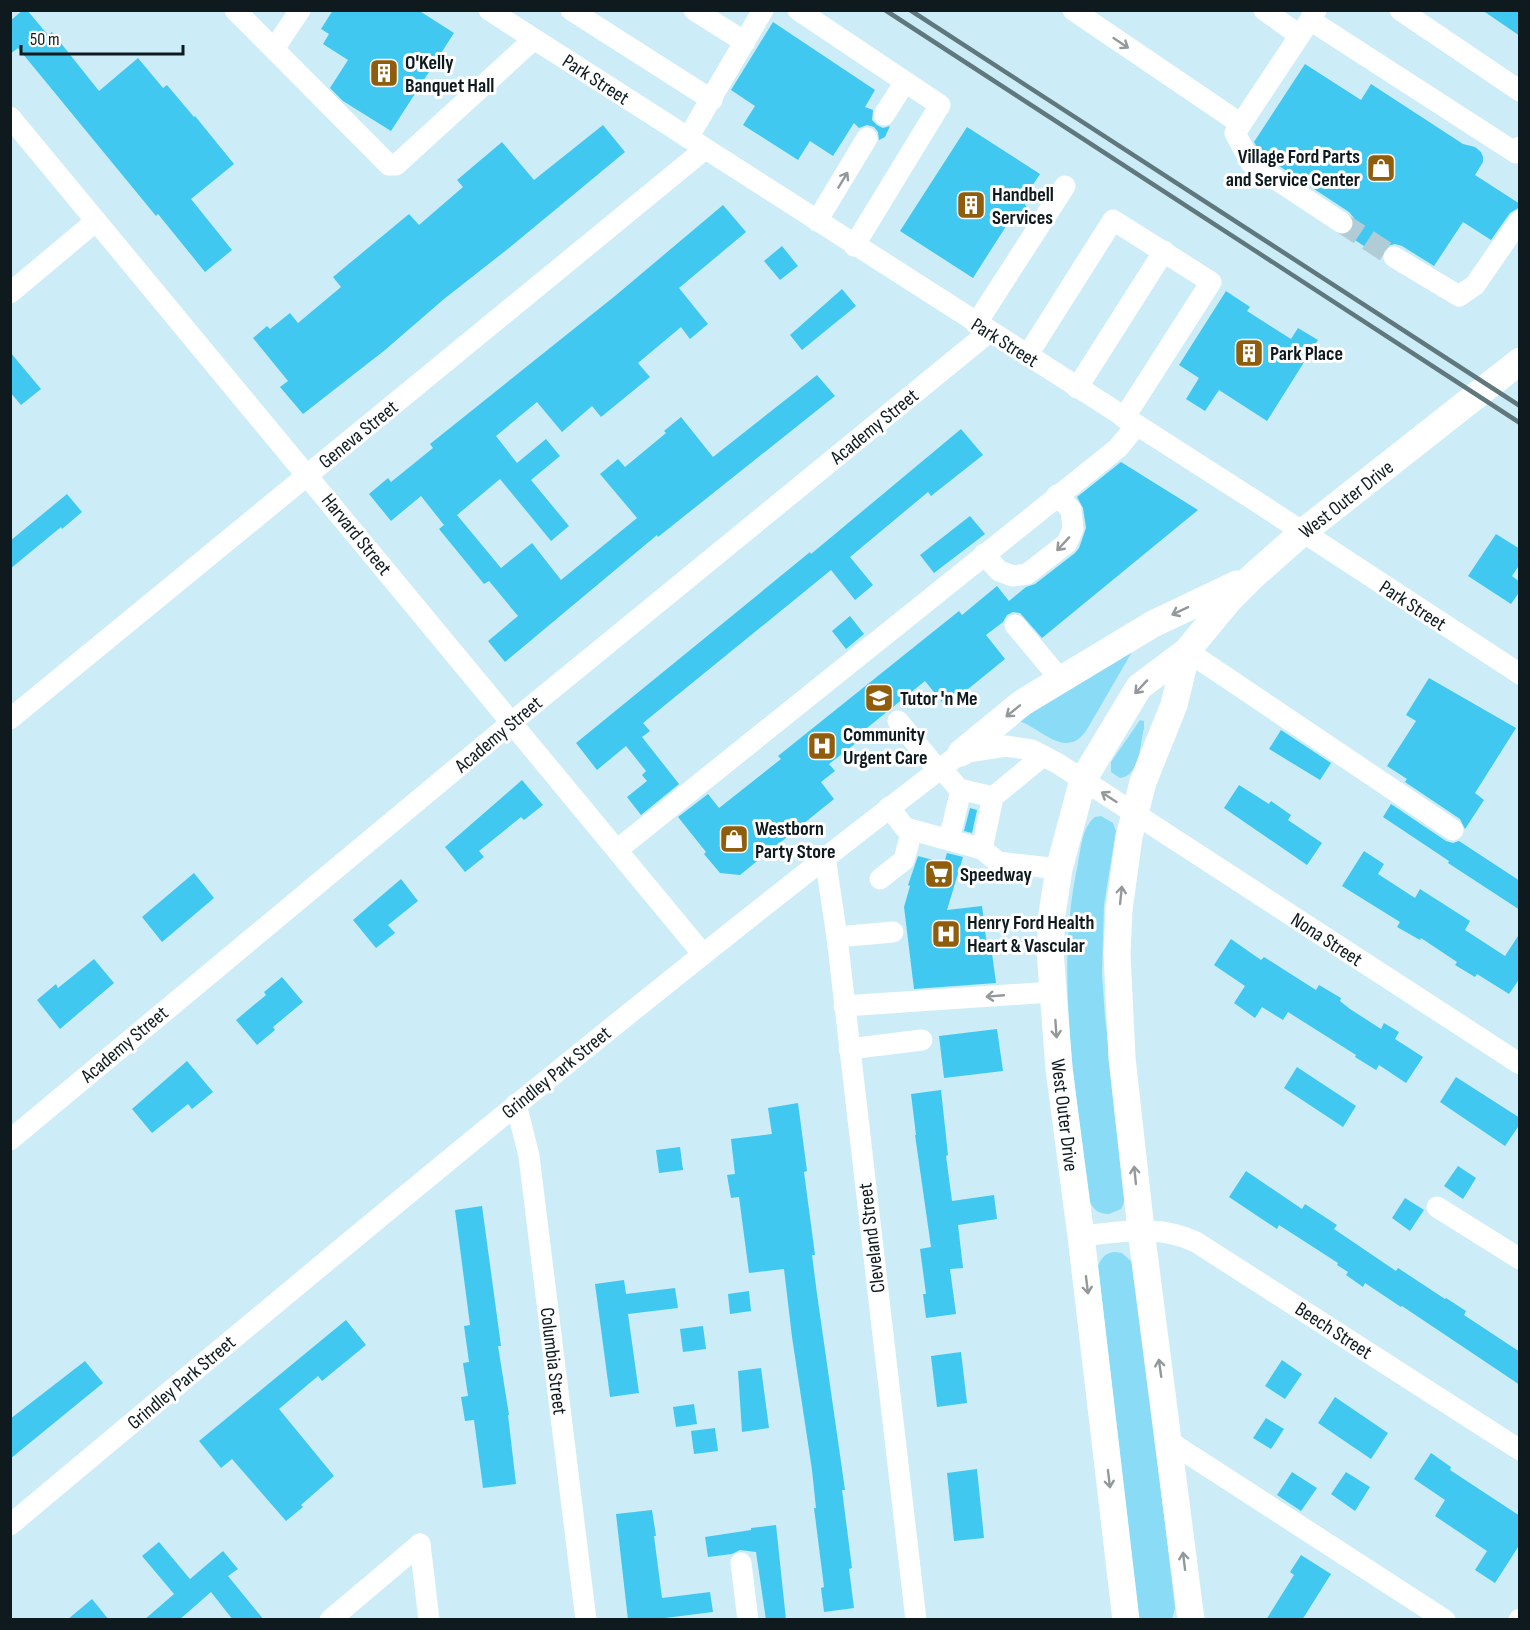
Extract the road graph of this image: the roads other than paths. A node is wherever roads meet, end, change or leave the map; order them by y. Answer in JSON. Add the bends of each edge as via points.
{"nodes":[{"id":1,"x":235,"y":10,"type":"edge"},
{"id":2,"x":300,"y":10,"type":"edge"},
{"id":3,"x":489,"y":10,"type":"edge"},
{"id":4,"x":571,"y":10,"type":"edge"},
{"id":5,"x":694,"y":10,"type":"edge"},
{"id":6,"x":764,"y":10,"type":"edge"},
{"id":7,"x":798,"y":10,"type":"edge"},
{"id":8,"x":1073,"y":10,"type":"edge"},
{"id":9,"x":1264,"y":10,"type":"edge"},
{"id":10,"x":1400,"y":10,"type":"edge"},
{"id":11,"x":1308,"y":22,"type":"edge"},
{"id":12,"x":534,"y":39,"type":"junction"},
{"id":13,"x":745,"y":42,"type":"junction"},
{"id":14,"x":274,"y":49,"type":"junction"},
{"id":15,"x":905,"y":82,"type":"junction"},
{"id":16,"x":1520,"y":91,"type":"edge"},
{"id":17,"x":712,"y":100,"type":"junction"},
{"id":18,"x":884,"y":115,"type":"dead end"},
{"id":19,"x":10,"y":117,"type":"edge"},
{"id":20,"x":1241,"y":124,"type":"junction"},
{"id":21,"x":867,"y":138,"type":"dead end"},
{"id":22,"x":696,"y":143,"type":"junction"},
{"id":23,"x":1520,"y":147,"type":"edge"},
{"id":24,"x":1065,"y":186,"type":"dead end"},
{"id":25,"x":1520,"y":220,"type":"edge"},
{"id":26,"x":96,"y":221,"type":"junction"},
{"id":27,"x":817,"y":221,"type":"junction"},
{"id":28,"x":1342,"y":223,"type":"tunnel mouth"},
{"id":29,"x":855,"y":246,"type":"junction"},
{"id":30,"x":1164,"y":251,"type":"junction"},
{"id":31,"x":1394,"y":257,"type":"tunnel mouth"},
{"id":32,"x":10,"y":293,"type":"edge"},
{"id":33,"x":982,"y":328,"type":"junction"},
{"id":34,"x":1027,"y":356,"type":"junction"},
{"id":35,"x":1520,"y":361,"type":"edge"},
{"id":36,"x":1077,"y":388,"type":"junction"},
{"id":37,"x":1130,"y":422,"type":"junction"},
{"id":38,"x":307,"y":475,"type":"junction"},
{"id":39,"x":1057,"y":495,"type":"junction"},
{"id":40,"x":1303,"y":532,"type":"junction"},
{"id":41,"x":984,"y":554,"type":"junction"},
{"id":42,"x":1252,"y":577,"type":"junction"},
{"id":43,"x":1015,"y":625,"type":"dead end"},
{"id":44,"x":1187,"y":651,"type":"junction"},
{"id":45,"x":1520,"y":674,"type":"edge"},
{"id":46,"x":1061,"y":680,"type":"junction"},
{"id":47,"x":10,"y":719,"type":"edge"},
{"id":48,"x":898,"y":722,"type":"dead end"},
{"id":49,"x":512,"y":723,"type":"junction"},
{"id":50,"x":1043,"y":756,"type":"junction"},
{"id":51,"x":947,"y":764,"type":"junction"},
{"id":52,"x":1083,"y":780,"type":"junction"},
{"id":53,"x":961,"y":789,"type":"junction"},
{"id":54,"x":993,"y":797,"type":"junction"},
{"id":55,"x":889,"y":807,"type":"junction"},
{"id":56,"x":1135,"y":814,"type":"junction"},
{"id":57,"x":912,"y":830,"type":"junction"},
{"id":58,"x":1453,"y":830,"type":"dead end"},
{"id":59,"x":949,"y":840,"type":"junction"},
{"id":60,"x":982,"y":849,"type":"junction"},
{"id":61,"x":617,"y":850,"type":"junction"},
{"id":62,"x":825,"y":857,"type":"junction"},
{"id":63,"x":1059,"y":869,"type":"junction"},
{"id":64,"x":880,"y":879,"type":"dead end"},
{"id":65,"x":893,"y":932,"type":"dead end"},
{"id":66,"x":837,"y":937,"type":"junction"},
{"id":67,"x":702,"y":953,"type":"junction"},
{"id":68,"x":1053,"y":992,"type":"junction"},
{"id":69,"x":844,"y":1006,"type":"junction"},
{"id":70,"x":922,"y":1040,"type":"dead end"},
{"id":71,"x":849,"y":1049,"type":"junction"},
{"id":72,"x":1520,"y":1064,"type":"edge"},
{"id":73,"x":516,"y":1104,"type":"junction"},
{"id":74,"x":10,"y":1140,"type":"edge"},
{"id":75,"x":1437,"y":1207,"type":"dead end"},
{"id":76,"x":1141,"y":1230,"type":"junction"},
{"id":77,"x":1081,"y":1236,"type":"junction"},
{"id":78,"x":1520,"y":1259,"type":"edge"},
{"id":79,"x":1170,"y":1442,"type":"junction"},
{"id":80,"x":1520,"y":1450,"type":"edge"},
{"id":81,"x":10,"y":1525,"type":"edge"},
{"id":82,"x":741,"y":1563,"type":"dead end"},
{"id":83,"x":330,"y":1620,"type":"edge"},
{"id":84,"x":429,"y":1620,"type":"edge"},
{"id":85,"x":586,"y":1620,"type":"edge"},
{"id":86,"x":748,"y":1620,"type":"edge"},
{"id":87,"x":916,"y":1620,"type":"edge"},
{"id":88,"x":1126,"y":1620,"type":"edge"},
{"id":89,"x":1191,"y":1620,"type":"edge"},
{"id":90,"x":1445,"y":1620,"type":"edge"}],
"edges":[{"from":1,"to":14,"type":"street"},
{"from":2,"to":14,"type":"street"},
{"from":3,"to":12,"type":"street","name":"Park Street"},
{"from":4,"to":17,"type":"street"},
{"from":5,"to":13,"type":"street"},
{"from":6,"to":13,"type":"street","name":"Geneva Street"},
{"from":7,"to":15,"type":"street"},
{"from":8,"to":20,"type":"street","one_way":true},
{"from":9,"to":11,"type":"street"},
{"from":10,"to":16,"type":"street"},
{"from":11,"to":20,"type":"street"},
{"from":11,"to":23,"type":"street","via":[[1516,153]]},
{"from":12,"to":14,"type":"street","via":[[396,165],[389,165]]},
{"from":12,"to":22,"type":"street","name":"Park Street"},
{"from":13,"to":17,"type":"street","name":"Geneva Street"},
{"from":15,"to":18,"type":"street"},
{"from":15,"to":29,"type":"street","via":[[940,105]]},
{"from":17,"to":22,"type":"street","name":"Geneva Street"},
{"from":19,"to":26,"type":"street","name":"Harvard Street"},
{"from":20,"to":28,"type":"street","via":[[1235,133],[1251,163]]},
{"from":27,"to":21,"type":"street","one_way":true},
{"from":22,"to":27,"type":"street","name":"Park Street"},
{"from":22,"to":38,"type":"street","name":"Geneva Street"},
{"from":24,"to":33,"type":"street","name":"Academy Street"},
{"from":25,"to":31,"type":"street","via":[[1475,285],[1459,296]]},
{"from":26,"to":32,"type":"street"},
{"from":26,"to":38,"type":"street","name":"Harvard Street"},
{"from":27,"to":29,"type":"street","name":"Park Street"},
{"from":29,"to":33,"type":"street","name":"Park Street"},
{"from":30,"to":34,"type":"street","via":[[1113,220]]},
{"from":30,"to":36,"type":"street"},
{"from":30,"to":37,"type":"street","via":[[1210,282]]},
{"from":33,"to":34,"type":"street","name":"Park Street"},
{"from":33,"to":49,"type":"street","name":"Academy Street"},
{"from":34,"to":36,"type":"street","name":"Park Street"},
{"from":35,"to":40,"type":"main road","name":"West Outer Drive"},
{"from":36,"to":37,"type":"street","name":"Park Street"},
{"from":37,"to":39,"type":"street","via":[[1118,448]]},
{"from":37,"to":40,"type":"street","name":"Park Street"},
{"from":38,"to":47,"type":"street","name":"Geneva Street"},
{"from":38,"to":49,"type":"street","name":"Harvard Street"},
{"from":39,"to":41,"type":"street"},
{"from":39,"to":41,"type":"street","one_way":true,"via":[[1071,510],[1073,529],[1067,543],[1027,574],[1013,576],[999,571]]},
{"from":40,"to":42,"type":"main road","name":"West Outer Drive"},
{"from":40,"to":45,"type":"street","name":"Park Street"},
{"from":41,"to":61,"type":"street"},
{"from":42,"to":44,"type":"main road","name":"West Outer Drive"},
{"from":42,"to":46,"type":"main road","one_way":true,"via":[[1153,624]]},
{"from":43,"to":46,"type":"street"},
{"from":44,"to":52,"type":"main road","name":"West Outer Drive","one_way":true,"via":[[1139,687]]},
{"from":44,"to":56,"type":"main road","name":"West Outer Drive","via":[[1174,705],[1143,782]]},
{"from":44,"to":58,"type":"street"},
{"from":46,"to":51,"type":"main road","one_way":true,"via":[[1022,703]]},
{"from":48,"to":51,"type":"street"},
{"from":49,"to":61,"type":"street","name":"Harvard Street"},
{"from":49,"to":74,"type":"street","name":"Academy Street"},
{"from":50,"to":51,"type":"street","name":"Grindley Park Street","via":[[1006,746]]},
{"from":50,"to":52,"type":"street","name":"Grindley Park Street"},
{"from":50,"to":54,"type":"street"},
{"from":51,"to":53,"type":"street"},
{"from":51,"to":55,"type":"street","name":"Grindley Park Street"},
{"from":56,"to":52,"type":"street","name":"Grindley Park Street","one_way":true},
{"from":52,"to":63,"type":"main road","name":"West Outer Drive"},
{"from":53,"to":54,"type":"street"},
{"from":53,"to":59,"type":"street"},
{"from":54,"to":60,"type":"street"},
{"from":55,"to":57,"type":"street","via":[[905,828]]},
{"from":55,"to":62,"type":"street","name":"Grindley Park Street"},
{"from":56,"to":72,"type":"street","name":"Nona Street"},
{"from":76,"to":56,"type":"main road","name":"West Outer Drive","one_way":true,"via":[[1122,1058],[1117,953],[1123,873]]},
{"from":57,"to":59,"type":"street"},
{"from":57,"to":64,"type":"street","via":[[904,860]]},
{"from":59,"to":60,"type":"street"},
{"from":60,"to":63,"type":"street","via":[[998,862]]},
{"from":61,"to":67,"type":"street","name":"Harvard Street"},
{"from":62,"to":66,"type":"street","name":"Cleveland Street"},
{"from":62,"to":67,"type":"street","name":"Grindley Park Street"},
{"from":63,"to":68,"type":"main road","name":"West Outer Drive","via":[[1050,951]]},
{"from":65,"to":66,"type":"street"},
{"from":66,"to":69,"type":"street","name":"Cleveland Street"},
{"from":67,"to":73,"type":"street","name":"Grindley Park Street"},
{"from":68,"to":69,"type":"street","one_way":true},
{"from":68,"to":77,"type":"main road","name":"West Outer Drive","one_way":true},
{"from":69,"to":71,"type":"street","name":"Cleveland Street"},
{"from":70,"to":71,"type":"street"},
{"from":71,"to":87,"type":"street","name":"Cleveland Street"},
{"from":73,"to":81,"type":"street","name":"Grindley Park Street"},
{"from":73,"to":85,"type":"street","name":"Columbia Street","via":[[529,1156]]},
{"from":75,"to":78,"type":"street"},
{"from":76,"to":77,"type":"street","name":"Beech Street"},
{"from":79,"to":76,"type":"main road","name":"West Outer Drive","one_way":true},
{"from":76,"to":80,"type":"street","name":"Beech Street","via":[[1179,1234],[1203,1246]]},
{"from":77,"to":88,"type":"main road","name":"West Outer Drive","one_way":true},
{"from":89,"to":79,"type":"main road","name":"West Outer Drive","one_way":true},
{"from":79,"to":90,"type":"street"},
{"from":82,"to":86,"type":"street"},
{"from":83,"to":84,"type":"street","via":[[420,1544]]}]}
